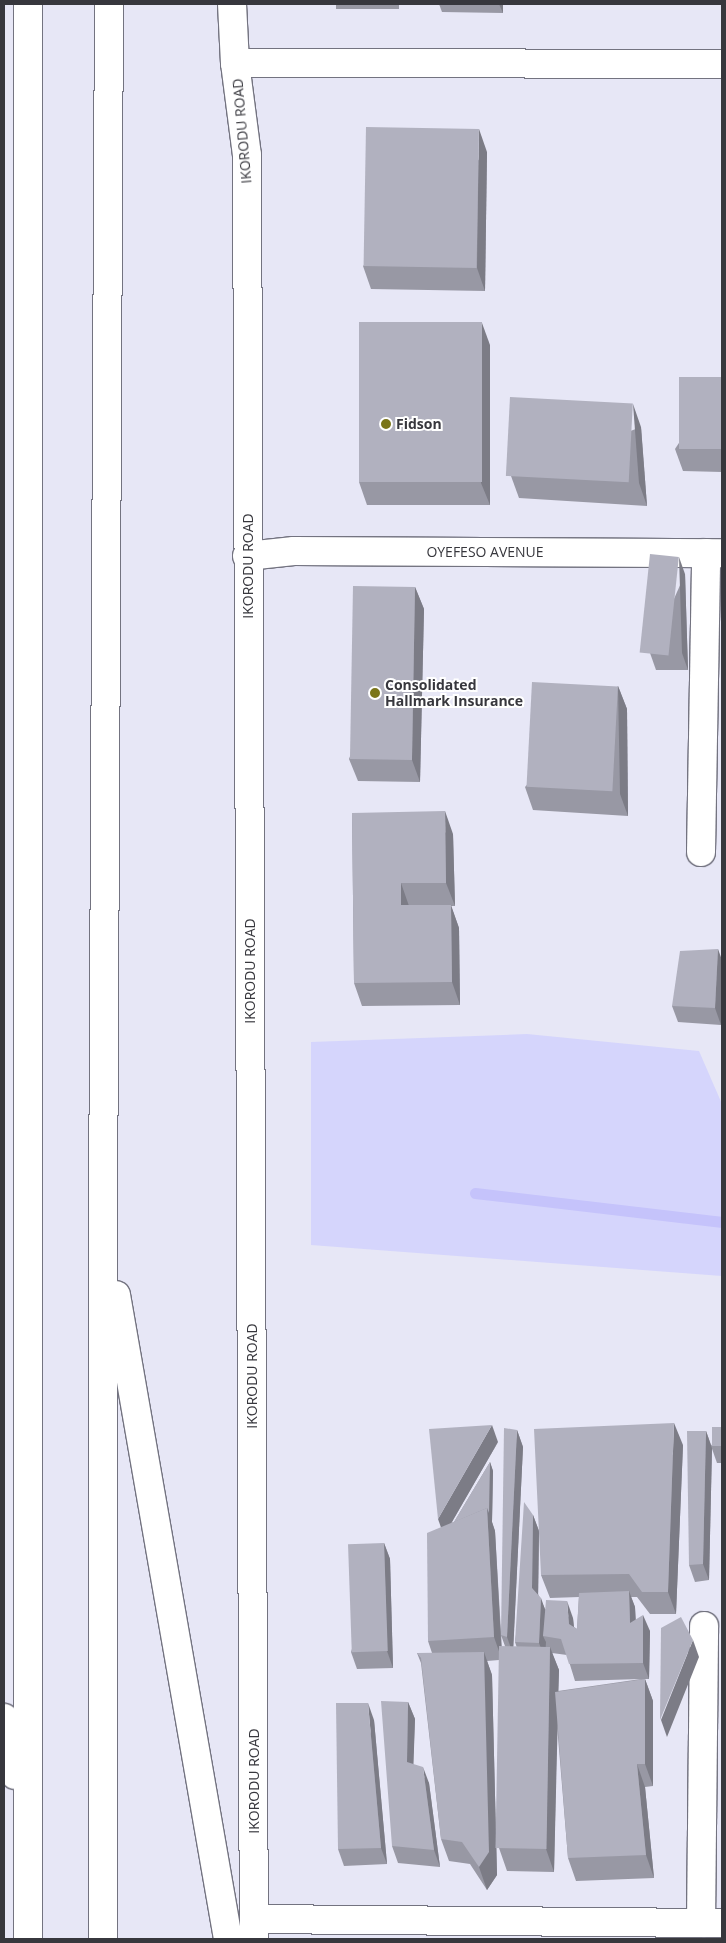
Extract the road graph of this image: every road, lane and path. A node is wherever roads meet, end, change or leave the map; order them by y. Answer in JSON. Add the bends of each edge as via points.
{"nodes":[{"id":1,"x":28,"y":4,"type":"edge"},
{"id":2,"x":109,"y":4,"type":"edge"},
{"id":3,"x":232,"y":4,"type":"edge"},
{"id":4,"x":235,"y":63,"type":"junction"},
{"id":5,"x":722,"y":64,"type":"edge"},
{"id":6,"x":714,"y":553,"type":"edge"},
{"id":7,"x":247,"y":556,"type":"junction"},
{"id":8,"x":701,"y":852,"type":"dead end"},
{"id":9,"x":104,"y":1221,"type":"junction"},
{"id":10,"x":704,"y":1626,"type":"dead end"},
{"id":11,"x":4,"y":1718,"type":"edge"},
{"id":12,"x":27,"y":1833,"type":"junction"},
{"id":13,"x":712,"y":1923,"type":"edge"},
{"id":14,"x":255,"y":1929,"type":"edge"},
{"id":15,"x":28,"y":1939,"type":"edge"},
{"id":16,"x":103,"y":1939,"type":"edge"},
{"id":17,"x":228,"y":1939,"type":"edge"}],
"edges":[{"from":1,"to":12,"type":"main road"},
{"from":2,"to":9,"type":"main road"},
{"from":3,"to":4,"type":"main road","name":"IKORODU ROAD"},
{"from":4,"to":5,"type":"main road"},
{"from":4,"to":7,"type":"main road","name":"IKORODU ROAD","via":[[247,155]]},
{"from":6,"to":7,"type":"main road","name":"OYEFESO AVENUE","via":[[294,551]]},
{"from":6,"to":8,"type":"main road"},
{"from":7,"to":14,"type":"main road","name":"IKORODU ROAD"},
{"from":9,"to":16,"type":"main road"},
{"from":9,"to":17,"type":"main road"},
{"from":10,"to":13,"type":"main road"},
{"from":11,"to":12,"type":"main road"},
{"from":12,"to":15,"type":"main road"},
{"from":13,"to":14,"type":"main road"}]}
